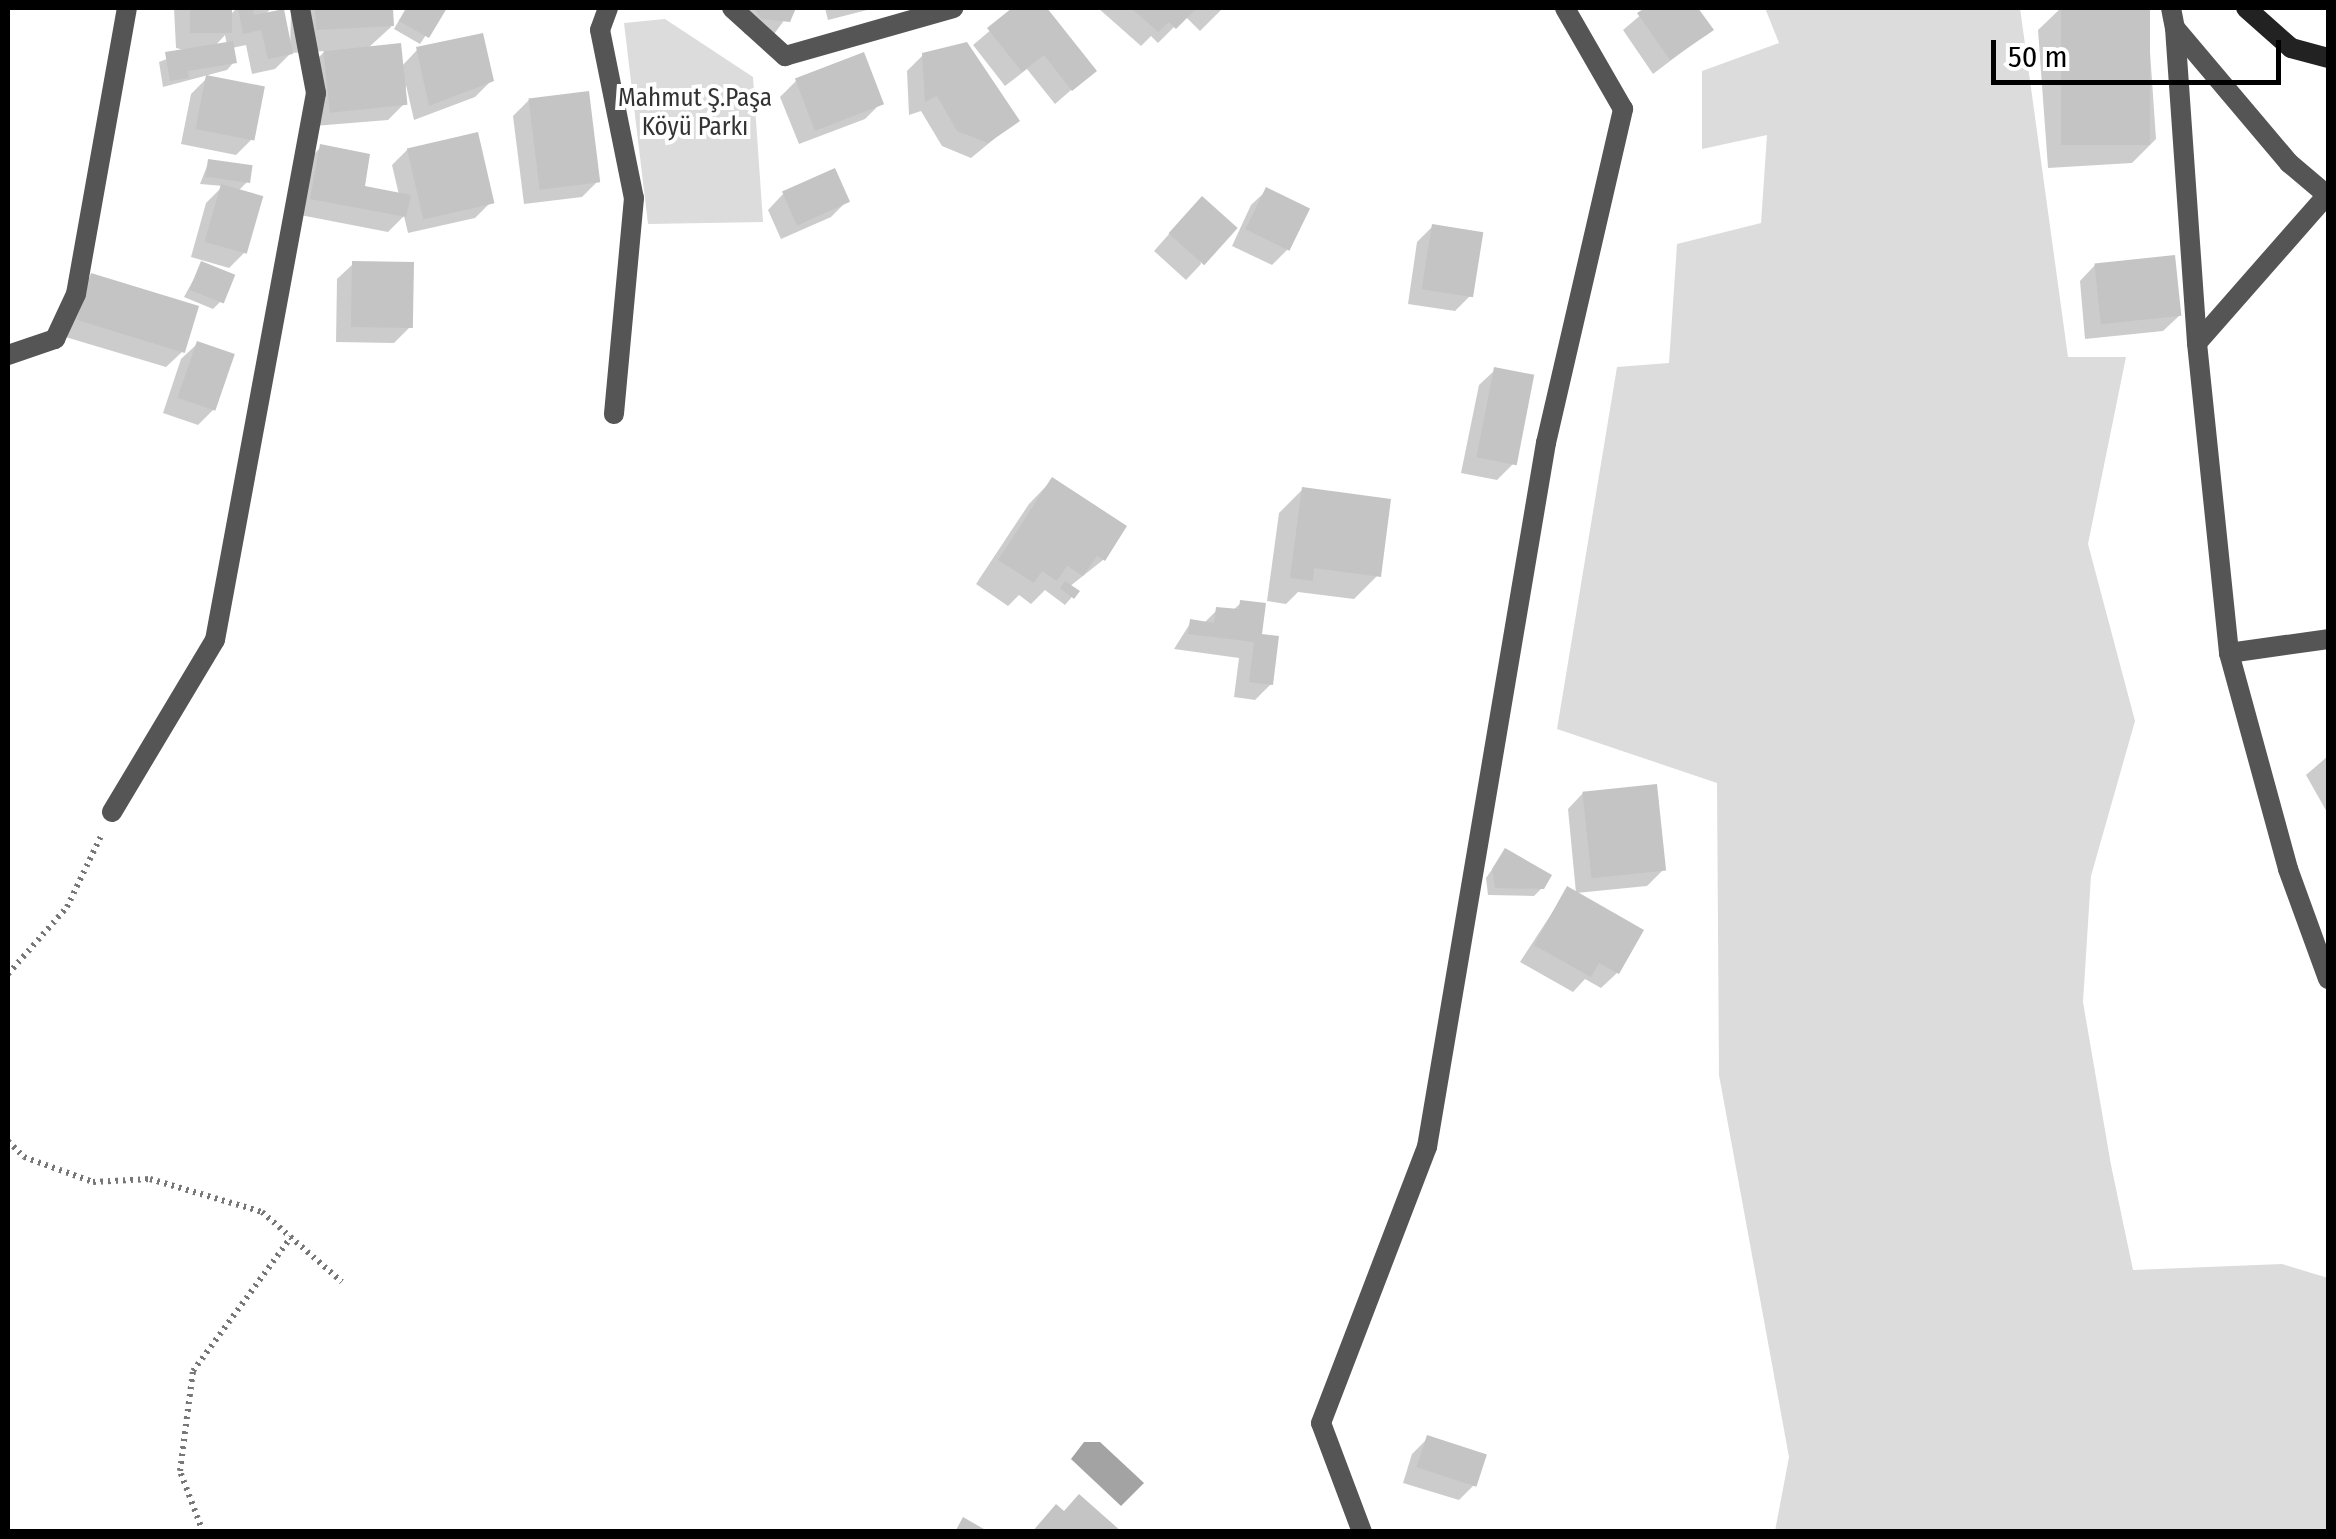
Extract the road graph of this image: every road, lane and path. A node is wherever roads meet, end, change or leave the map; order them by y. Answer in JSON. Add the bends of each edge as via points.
{"nodes":[{"id":1,"x":127,"y":8,"type":"edge"},
{"id":2,"x":300,"y":8,"type":"edge"},
{"id":3,"x":608,"y":8,"type":"edge"},
{"id":4,"x":732,"y":8,"type":"edge"},
{"id":5,"x":952,"y":8,"type":"edge"},
{"id":6,"x":1564,"y":8,"type":"edge"},
{"id":7,"x":2246,"y":8,"type":"edge"},
{"id":8,"x":2173,"y":18,"type":"edge"},
{"id":9,"x":2328,"y":58,"type":"edge"},
{"id":10,"x":2328,"y":196,"type":"edge"},
{"id":11,"x":2197,"y":343,"type":"junction"},
{"id":12,"x":8,"y":355,"type":"edge"},
{"id":13,"x":614,"y":414,"type":"dead end"},
{"id":14,"x":2328,"y":639,"type":"edge"},
{"id":15,"x":2230,"y":653,"type":"junction"},
{"id":16,"x":112,"y":812,"type":"joint"},
{"id":17,"x":8,"y":974,"type":"edge"},
{"id":18,"x":2328,"y":979,"type":"edge"},
{"id":19,"x":8,"y":1141,"type":"edge"},
{"id":20,"x":291,"y":1237,"type":"junction"},
{"id":21,"x":342,"y":1282,"type":"dead end"},
{"id":22,"x":203,"y":1532,"type":"edge"},
{"id":23,"x":1362,"y":1532,"type":"edge"}],
"edges":[{"from":1,"to":12,"type":"street","via":[[76,294],[54,339]]},
{"from":2,"to":16,"type":"street","via":[[316,94],[214,640]]},
{"from":3,"to":13,"type":"street","via":[[600,30],[634,198]]},
{"from":4,"to":5,"type":"street","via":[[785,56]]},
{"from":6,"to":23,"type":"street","via":[[1623,110],[1546,444],[1428,1147],[1321,1424]]},
{"from":7,"to":9,"type":"main road","via":[[2291,48]]},
{"from":8,"to":10,"type":"street","via":[[2289,163]]},
{"from":8,"to":11,"type":"street"},
{"from":10,"to":11,"type":"street"},
{"from":11,"to":15,"type":"street"},
{"from":14,"to":15,"type":"street"},
{"from":15,"to":18,"type":"street","via":[[2288,870]]},
{"from":16,"to":17,"type":"path","via":[[67,907]]},
{"from":19,"to":20,"type":"path","via":[[24,1157],[93,1182],[150,1179],[262,1212]]},
{"from":20,"to":21,"type":"path"},
{"from":20,"to":22,"type":"path","via":[[193,1372],[180,1472]]}]}
